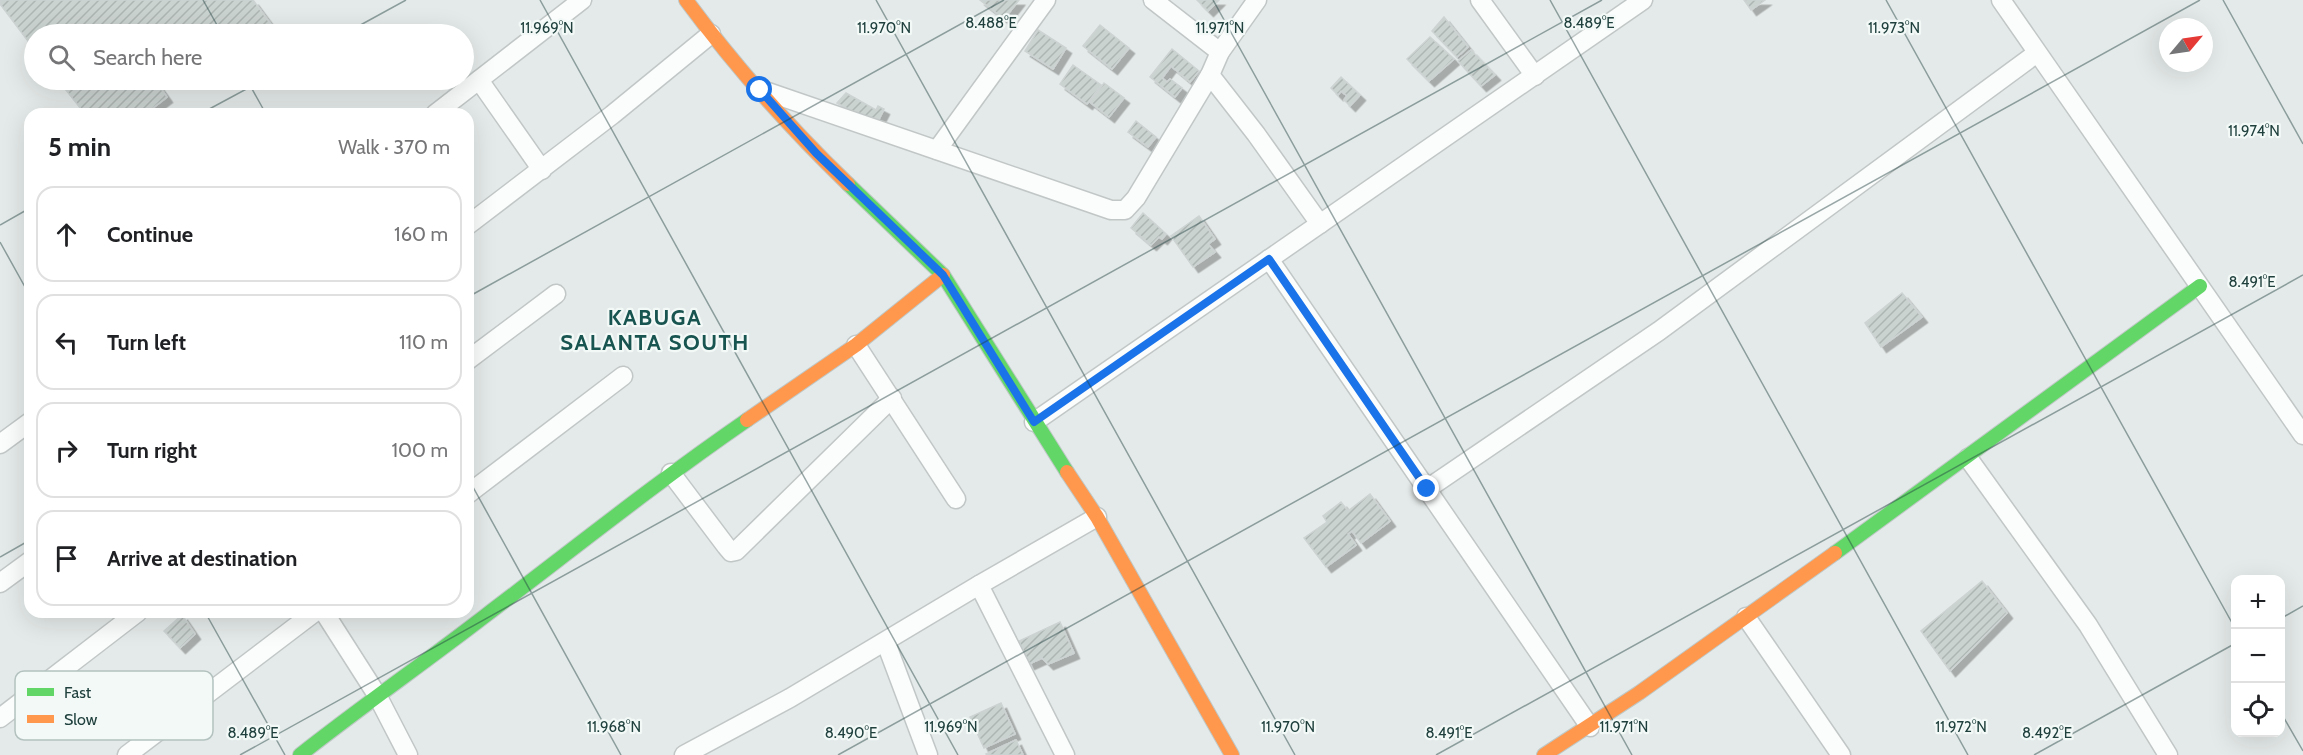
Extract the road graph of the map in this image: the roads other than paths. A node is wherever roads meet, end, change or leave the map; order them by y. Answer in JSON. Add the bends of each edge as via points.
{"nodes":[{"id":1,"x":582,"y":0,"type":"edge"},
{"id":2,"x":686,"y":0,"type":"edge"},
{"id":3,"x":1046,"y":0,"type":"edge"},
{"id":4,"x":1153,"y":0,"type":"edge"},
{"id":5,"x":1256,"y":0,"type":"edge"},
{"id":6,"x":1480,"y":0,"type":"edge"},
{"id":7,"x":1643,"y":0,"type":"edge"},
{"id":8,"x":2001,"y":0,"type":"edge"},
{"id":9,"x":711,"y":34,"type":"junction"},
{"id":10,"x":1220,"y":52,"type":"junction"},
{"id":11,"x":2037,"y":53,"type":"junction"},
{"id":12,"x":1210,"y":75,"type":"junction"},
{"id":13,"x":1535,"y":76,"type":"junction"},
{"id":14,"x":479,"y":80,"type":"junction"},
{"id":15,"x":474,"y":84,"type":"edge"},
{"id":16,"x":466,"y":90,"type":"edge"},
{"id":17,"x":760,"y":90,"type":"junction"},
{"id":18,"x":443,"y":108,"type":"edge"},
{"id":19,"x":937,"y":150,"type":"junction"},
{"id":20,"x":542,"y":170,"type":"junction"},
{"id":21,"x":474,"y":221,"type":"edge"},
{"id":22,"x":1320,"y":224,"type":"junction"},
{"id":23,"x":1269,"y":259,"type":"junction"},
{"id":24,"x":943,"y":275,"type":"junction"},
{"id":25,"x":2200,"y":286,"type":"junction"},
{"id":26,"x":556,"y":294,"type":"dead end"},
{"id":27,"x":856,"y":345,"type":"junction"},
{"id":28,"x":474,"y":356,"type":"edge"},
{"id":29,"x":622,"y":376,"type":"dead end"},
{"id":30,"x":892,"y":398,"type":"junction"},
{"id":31,"x":1034,"y":422,"type":"junction"},
{"id":32,"x":24,"y":426,"type":"edge"},
{"id":33,"x":2303,"y":435,"type":"edge"},
{"id":34,"x":0,"y":444,"type":"edge"},
{"id":35,"x":1968,"y":458,"type":"junction"},
{"id":36,"x":671,"y":473,"type":"junction"},
{"id":37,"x":474,"y":489,"type":"edge"},
{"id":38,"x":1427,"y":489,"type":"junction"},
{"id":39,"x":956,"y":499,"type":"dead end"},
{"id":40,"x":1097,"y":518,"type":"junction"},
{"id":41,"x":24,"y":565,"type":"edge"},
{"id":42,"x":0,"y":583,"type":"edge"},
{"id":43,"x":980,"y":585,"type":"junction"},
{"id":44,"x":1746,"y":616,"type":"junction"},
{"id":45,"x":130,"y":618,"type":"edge"},
{"id":46,"x":307,"y":618,"type":"edge"},
{"id":47,"x":328,"y":618,"type":"edge"},
{"id":48,"x":886,"y":643,"type":"junction"},
{"id":49,"x":61,"y":671,"type":"edge"},
{"id":50,"x":213,"y":690,"type":"edge"},
{"id":51,"x":377,"y":695,"type":"junction"},
{"id":52,"x":15,"y":706,"type":"edge"},
{"id":53,"x":0,"y":718,"type":"edge"},
{"id":54,"x":1590,"y":727,"type":"junction"},
{"id":55,"x":147,"y":740,"type":"edge"},
{"id":56,"x":310,"y":752,"type":"edge"},
{"id":57,"x":127,"y":755,"type":"edge"},
{"id":58,"x":408,"y":755,"type":"edge"},
{"id":59,"x":684,"y":755,"type":"edge"},
{"id":60,"x":928,"y":755,"type":"edge"},
{"id":61,"x":1065,"y":755,"type":"edge"},
{"id":62,"x":1232,"y":755,"type":"edge"},
{"id":63,"x":1544,"y":755,"type":"edge"},
{"id":64,"x":1841,"y":755,"type":"edge"},
{"id":65,"x":2168,"y":755,"type":"edge"}],
"edges":[{"from":1,"to":14,"type":"street"},
{"from":2,"to":9,"type":"street"},
{"from":3,"to":19,"type":"street"},
{"from":4,"to":10,"type":"street"},
{"from":5,"to":10,"type":"street"},
{"from":6,"to":13,"type":"street"},
{"from":7,"to":13,"type":"street"},
{"from":8,"to":11,"type":"street"},
{"from":9,"to":17,"type":"street"},
{"from":9,"to":20,"type":"street"},
{"from":10,"to":12,"type":"street"},
{"from":11,"to":25,"type":"street"},
{"from":11,"to":38,"type":"street","via":[[1659,331]]},
{"from":12,"to":19,"type":"street","via":[[1125,210],[1111,210]]},
{"from":12,"to":22,"type":"street"},
{"from":13,"to":22,"type":"street"},
{"from":14,"to":15,"type":"street"},
{"from":14,"to":20,"type":"street"},
{"from":16,"to":18,"type":"street"},
{"from":17,"to":19,"type":"street"},
{"from":17,"to":24,"type":"street","via":[[816,153]]},
{"from":20,"to":21,"type":"street"},
{"from":22,"to":23,"type":"street"},
{"from":23,"to":31,"type":"street"},
{"from":23,"to":38,"type":"street"},
{"from":24,"to":27,"type":"street"},
{"from":24,"to":31,"type":"street"},
{"from":25,"to":33,"type":"street"},
{"from":25,"to":35,"type":"street"},
{"from":26,"to":28,"type":"street"},
{"from":27,"to":30,"type":"street"},
{"from":27,"to":36,"type":"street"},
{"from":29,"to":37,"type":"street"},
{"from":30,"to":36,"type":"street","via":[[731,552]]},
{"from":30,"to":39,"type":"street"},
{"from":31,"to":40,"type":"street"},
{"from":32,"to":34,"type":"street"},
{"from":35,"to":44,"type":"street"},
{"from":35,"to":65,"type":"street","via":[[2088,625]]},
{"from":36,"to":51,"type":"street"},
{"from":38,"to":54,"type":"street"},
{"from":40,"to":43,"type":"street"},
{"from":40,"to":62,"type":"street"},
{"from":41,"to":42,"type":"street"},
{"from":43,"to":48,"type":"street"},
{"from":43,"to":61,"type":"street"},
{"from":44,"to":54,"type":"street"},
{"from":44,"to":64,"type":"street"},
{"from":45,"to":49,"type":"street"},
{"from":46,"to":50,"type":"street"},
{"from":47,"to":51,"type":"street"},
{"from":48,"to":59,"type":"street"},
{"from":48,"to":60,"type":"street"},
{"from":51,"to":56,"type":"street"},
{"from":51,"to":58,"type":"street"},
{"from":52,"to":53,"type":"street"},
{"from":54,"to":63,"type":"street"},
{"from":55,"to":57,"type":"street"}]}
